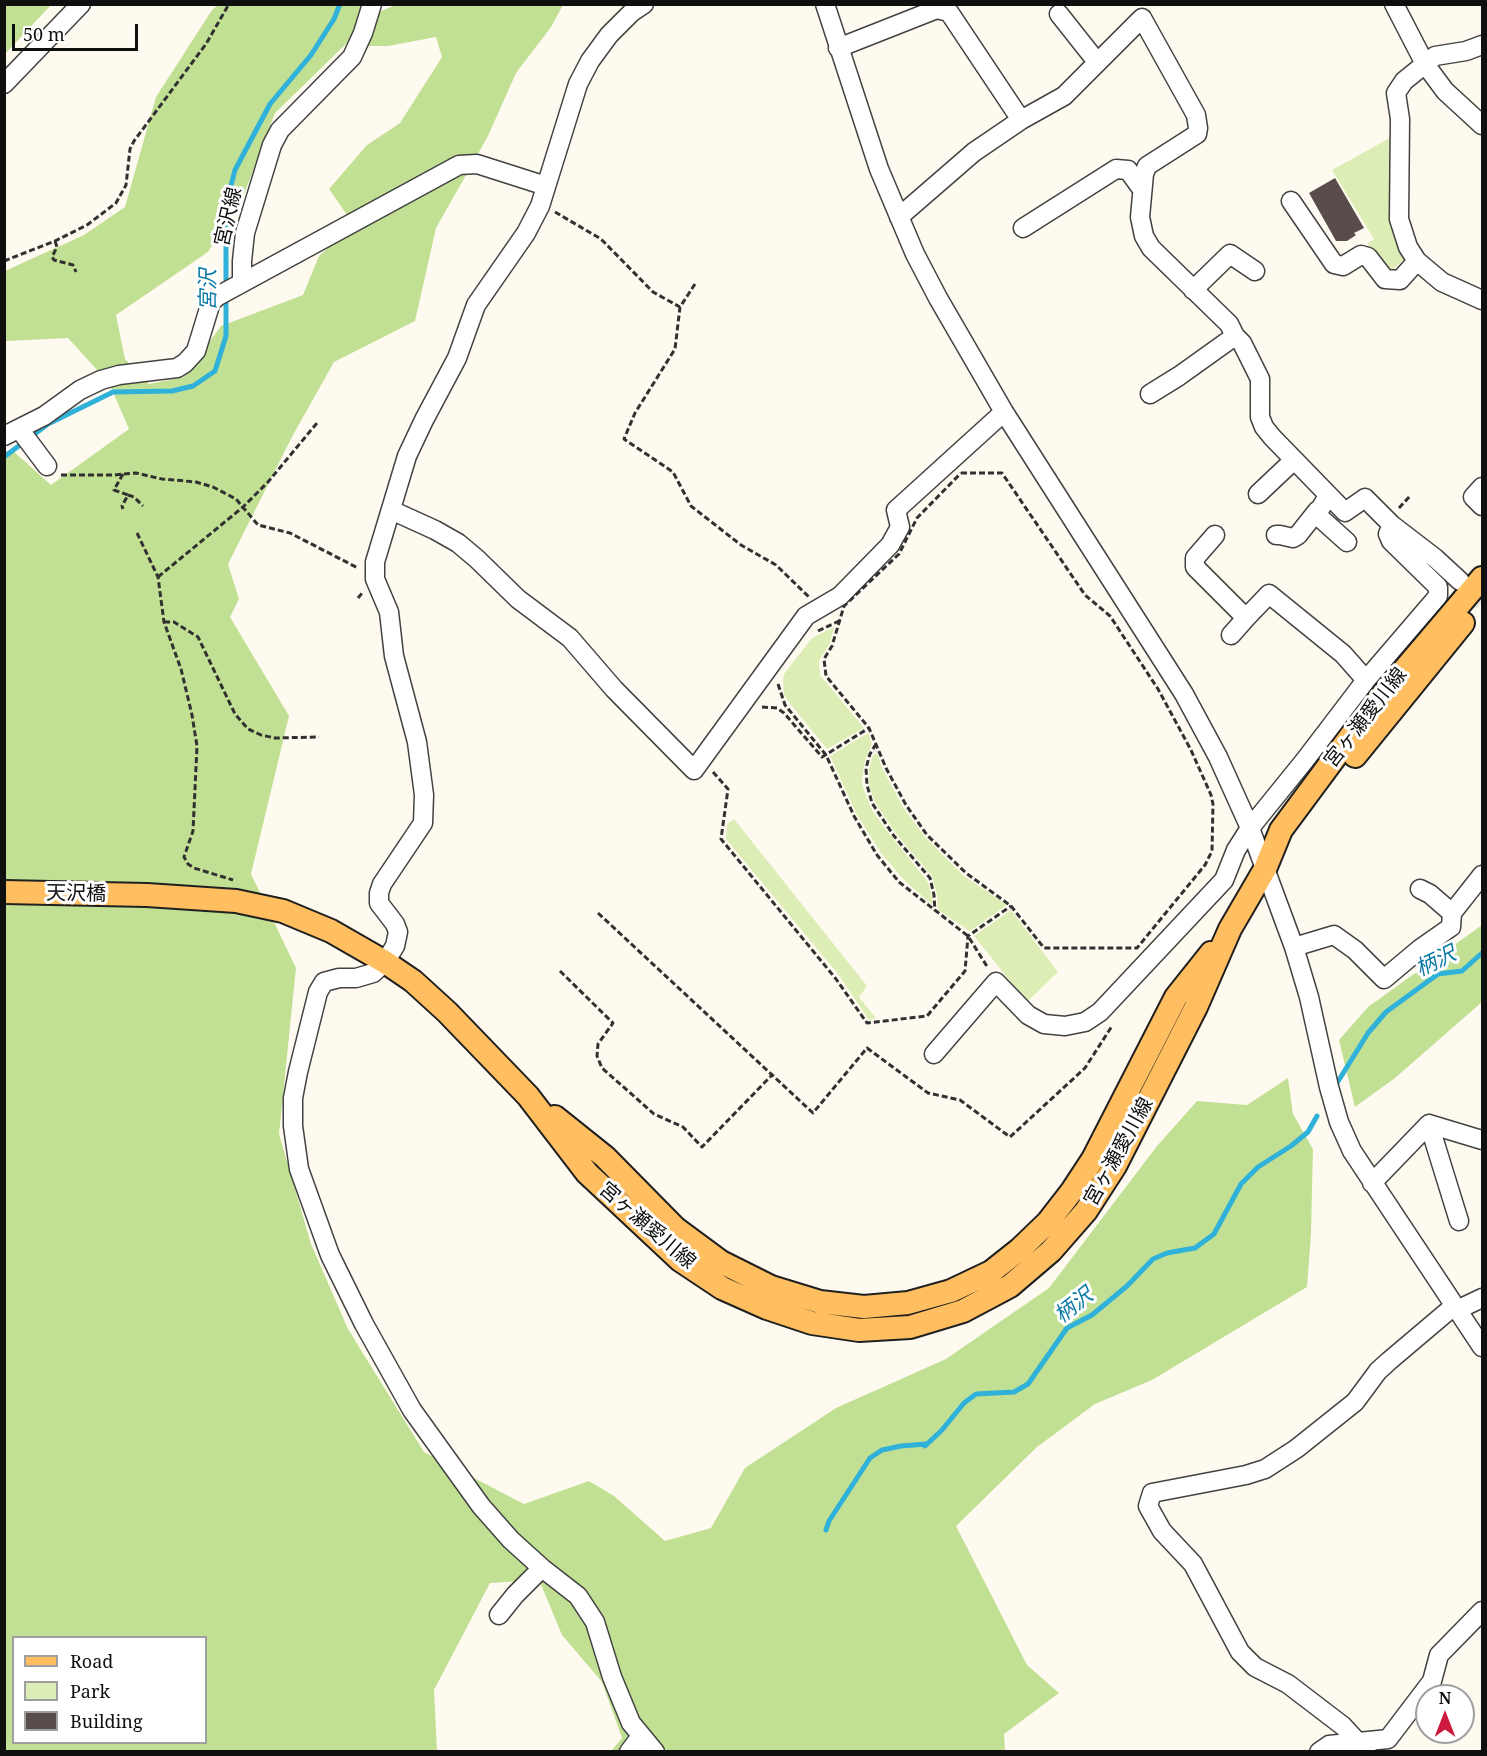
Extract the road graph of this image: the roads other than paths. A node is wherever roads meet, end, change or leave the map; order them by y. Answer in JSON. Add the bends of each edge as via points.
{"nodes":[{"id":1,"x":81,"y":4,"type":"edge"},
{"id":2,"x":372,"y":4,"type":"edge"},
{"id":3,"x":644,"y":4,"type":"edge"},
{"id":4,"x":825,"y":4,"type":"edge"},
{"id":5,"x":1394,"y":4,"type":"edge"},
{"id":6,"x":1137,"y":11,"type":"edge"},
{"id":7,"x":1059,"y":14,"type":"dead end"},
{"id":8,"x":1482,"y":45,"type":"edge"},
{"id":9,"x":838,"y":48,"type":"junction"},
{"id":10,"x":1097,"y":62,"type":"junction"},
{"id":11,"x":1425,"y":64,"type":"junction"},
{"id":12,"x":4,"y":84,"type":"edge"},
{"id":13,"x":1021,"y":120,"type":"junction"},
{"id":14,"x":1482,"y":125,"type":"edge"},
{"id":15,"x":546,"y":186,"type":"junction"},
{"id":16,"x":1141,"y":188,"type":"junction"},
{"id":17,"x":1291,"y":201,"type":"dead end"},
{"id":18,"x":899,"y":217,"type":"junction"},
{"id":19,"x":1031,"y":218,"type":"dead end"},
{"id":20,"x":1417,"y":261,"type":"junction"},
{"id":21,"x":1255,"y":271,"type":"dead end"},
{"id":22,"x":242,"y":283,"type":"junction"},
{"id":23,"x":1193,"y":290,"type":"junction"},
{"id":24,"x":1482,"y":300,"type":"edge"},
{"id":25,"x":1235,"y":336,"type":"junction"},
{"id":26,"x":1156,"y":383,"type":"dead end"},
{"id":27,"x":1004,"y":412,"type":"junction"},
{"id":28,"x":12,"y":433,"type":"edge"},
{"id":29,"x":1294,"y":460,"type":"junction"},
{"id":30,"x":47,"y":466,"type":"road end"},
{"id":31,"x":1482,"y":487,"type":"edge"},
{"id":32,"x":1258,"y":494,"type":"dead end"},
{"id":33,"x":1328,"y":496,"type":"junction"},
{"id":34,"x":1482,"y":506,"type":"edge"},
{"id":35,"x":391,"y":510,"type":"junction"},
{"id":36,"x":1317,"y":511,"type":"junction"},
{"id":37,"x":1392,"y":525,"type":"junction"},
{"id":38,"x":1276,"y":536,"type":"dead end"},
{"id":39,"x":1206,"y":539,"type":"dead end"},
{"id":40,"x":1347,"y":542,"type":"dead end"},
{"id":41,"x":1472,"y":579,"type":"edge"},
{"id":42,"x":1482,"y":599,"type":"edge"},
{"id":43,"x":1447,"y":602,"type":"junction"},
{"id":44,"x":1246,"y":618,"type":"junction"},
{"id":45,"x":1231,"y":635,"type":"dead end"},
{"id":46,"x":1366,"y":680,"type":"junction"},
{"id":47,"x":1250,"y":828,"type":"junction"},
{"id":48,"x":1264,"y":869,"type":"junction"},
{"id":49,"x":1482,"y":875,"type":"edge"},
{"id":50,"x":1420,"y":889,"type":"dead end"},
{"id":51,"x":4,"y":892,"type":"edge"},
{"id":52,"x":147,"y":895,"type":"joint"},
{"id":53,"x":1452,"y":913,"type":"junction"},
{"id":54,"x":1294,"y":947,"type":"junction"},
{"id":55,"x":385,"y":962,"type":"junction"},
{"id":56,"x":934,"y":1053,"type":"dead end"},
{"id":57,"x":1429,"y":1124,"type":"junction"},
{"id":58,"x":1482,"y":1125,"type":"edge"},
{"id":59,"x":1475,"y":1138,"type":"edge"},
{"id":60,"x":1372,"y":1183,"type":"junction"},
{"id":61,"x":1459,"y":1221,"type":"dead end"},
{"id":62,"x":1482,"y":1298,"type":"edge"},
{"id":63,"x":1456,"y":1308,"type":"junction"},
{"id":64,"x":1482,"y":1347,"type":"edge"},
{"id":65,"x":542,"y":1569,"type":"junction"},
{"id":66,"x":1480,"y":1606,"type":"edge"},
{"id":67,"x":499,"y":1616,"type":"dead end"},
{"id":68,"x":641,"y":1736,"type":"junction"},
{"id":69,"x":1363,"y":1747,"type":"edge"},
{"id":70,"x":629,"y":1752,"type":"edge"},
{"id":71,"x":655,"y":1752,"type":"edge"},
{"id":72,"x":1318,"y":1752,"type":"edge"}],
"edges":[{"from":1,"to":12,"type":"street"},
{"from":2,"to":22,"type":"street","name":"宮沢線","via":[[352,57],[280,130],[272,144],[245,233]]},
{"from":3,"to":15,"type":"street","via":[[609,35],[586,69]]},
{"from":4,"to":9,"type":"street"},
{"from":5,"to":11,"type":"street"},
{"from":6,"to":10,"type":"street"},
{"from":6,"to":16,"type":"street","via":[[1196,115],[1198,128],[1197,134],[1147,166]]},
{"from":7,"to":10,"type":"street"},
{"from":8,"to":11,"type":"street","via":[[1435,56]]},
{"from":9,"to":13,"type":"street","via":[[937,9],[949,12],[966,51]]},
{"from":9,"to":18,"type":"street","via":[[875,160]]},
{"from":10,"to":13,"type":"street","via":[[1064,96]]},
{"from":11,"to":14,"type":"street","via":[[1445,91]]},
{"from":11,"to":20,"type":"street","via":[[1396,93],[1400,119],[1399,219]]},
{"from":13,"to":18,"type":"street","via":[[974,152]]},
{"from":15,"to":22,"type":"street","via":[[477,164],[459,165]]},
{"from":15,"to":35,"type":"street","via":[[526,233],[476,305],[457,358],[407,456]]},
{"from":16,"to":19,"type":"street","via":[[1128,170],[1094,174]]},
{"from":16,"to":23,"type":"street","via":[[1144,236],[1155,253]]},
{"from":17,"to":20,"type":"street","via":[[1334,264],[1343,266],[1361,255],[1368,257],[1385,279],[1400,280]]},
{"from":18,"to":27,"type":"street","via":[[938,298]]},
{"from":20,"to":24,"type":"street","via":[[1442,282]]},
{"from":21,"to":23,"type":"street","via":[[1230,254]]},
{"from":22,"to":28,"type":"street","via":[[211,302],[196,351],[185,363],[177,368],[101,380]]},
{"from":23,"to":25,"type":"street","via":[[1229,324]]},
{"from":25,"to":26,"type":"street"},
{"from":25,"to":29,"type":"street","via":[[1260,380],[1260,417],[1264,427]]},
{"from":27,"to":35,"type":"street","via":[[896,510],[900,527],[890,545],[840,596],[806,616],[694,770],[570,638],[518,599],[458,543]]},
{"from":27,"to":47,"type":"street","via":[[1184,694]]},
{"from":28,"to":30,"type":"street"},
{"from":29,"to":32,"type":"street"},
{"from":29,"to":33,"type":"street"},
{"from":31,"to":34,"type":"street","via":[[1473,497]]},
{"from":33,"to":36,"type":"street"},
{"from":33,"to":37,"type":"street","via":[[1346,512],[1365,498]]},
{"from":35,"to":55,"type":"street","via":[[375,562],[375,575],[389,612],[394,656],[417,741],[424,795],[423,823],[379,893],[379,903],[398,932]]},
{"from":36,"to":38,"type":"street","via":[[1293,538]]},
{"from":36,"to":40,"type":"street"},
{"from":37,"to":41,"type":"street","via":[[1435,558]]},
{"from":37,"to":43,"type":"street","via":[[1388,534],[1391,541]]},
{"from":39,"to":44,"type":"street","via":[[1195,558],[1196,567]]},
{"from":41,"to":43,"type":"main road","name":"宮ヶ瀬愛川線"},
{"from":42,"to":48,"type":"main road","name":"宮ヶ瀬愛川線"},
{"from":43,"to":46,"type":"street"},
{"from":43,"to":48,"type":"main road","name":"宮ヶ瀬愛川線","via":[[1281,830]]},
{"from":44,"to":45,"type":"street"},
{"from":44,"to":46,"type":"street","via":[[1269,594],[1313,619]]},
{"from":46,"to":47,"type":"street"},
{"from":47,"to":48,"type":"street"},
{"from":47,"to":56,"type":"street","via":[[1224,880],[1100,1011],[1085,1022],[1065,1026],[1044,1024],[1028,1015],[996,982]]},
{"from":48,"to":54,"type":"street"},
{"from":48,"to":55,"type":"main road","name":"宮ヶ瀬愛川線","via":[[1230,929],[1196,1007],[1114,1166],[1086,1211],[1051,1251],[1010,1286],[963,1311],[910,1327],[859,1330],[812,1323],[723,1288],[680,1260],[586,1173],[528,1096],[447,1011]]},
{"from":49,"to":53,"type":"street"},
{"from":50,"to":53,"type":"street"},
{"from":51,"to":52,"type":"main road","name":"天沢橋"},
{"from":52,"to":55,"type":"main road","name":"宮ヶ瀬愛川線","via":[[236,901],[283,911],[331,931]]},
{"from":53,"to":54,"type":"street","via":[[1451,927],[1384,979],[1334,935]]},
{"from":54,"to":60,"type":"street","via":[[1339,1122]]},
{"from":55,"to":65,"type":"street","via":[[373,973],[324,982],[318,992],[293,1098],[299,1169],[330,1255],[412,1410],[481,1506]]},
{"from":57,"to":59,"type":"street"},
{"from":57,"to":60,"type":"street"},
{"from":57,"to":61,"type":"street"},
{"from":58,"to":59,"type":"street"},
{"from":60,"to":63,"type":"street"},
{"from":62,"to":63,"type":"street"},
{"from":63,"to":64,"type":"street"},
{"from":63,"to":69,"type":"street","via":[[1384,1366],[1356,1402],[1265,1470],[1152,1493],[1148,1506],[1162,1531],[1192,1564],[1240,1652],[1255,1667],[1288,1684],[1343,1726]]},
{"from":65,"to":67,"type":"street"},
{"from":65,"to":68,"type":"street","via":[[578,1596],[596,1622],[612,1677],[631,1723]]},
{"from":66,"to":69,"type":"street","via":[[1439,1655],[1432,1681],[1388,1740]]},
{"from":68,"to":70,"type":"street"},
{"from":68,"to":71,"type":"street"},
{"from":69,"to":72,"type":"street","via":[[1329,1745]]}]}
